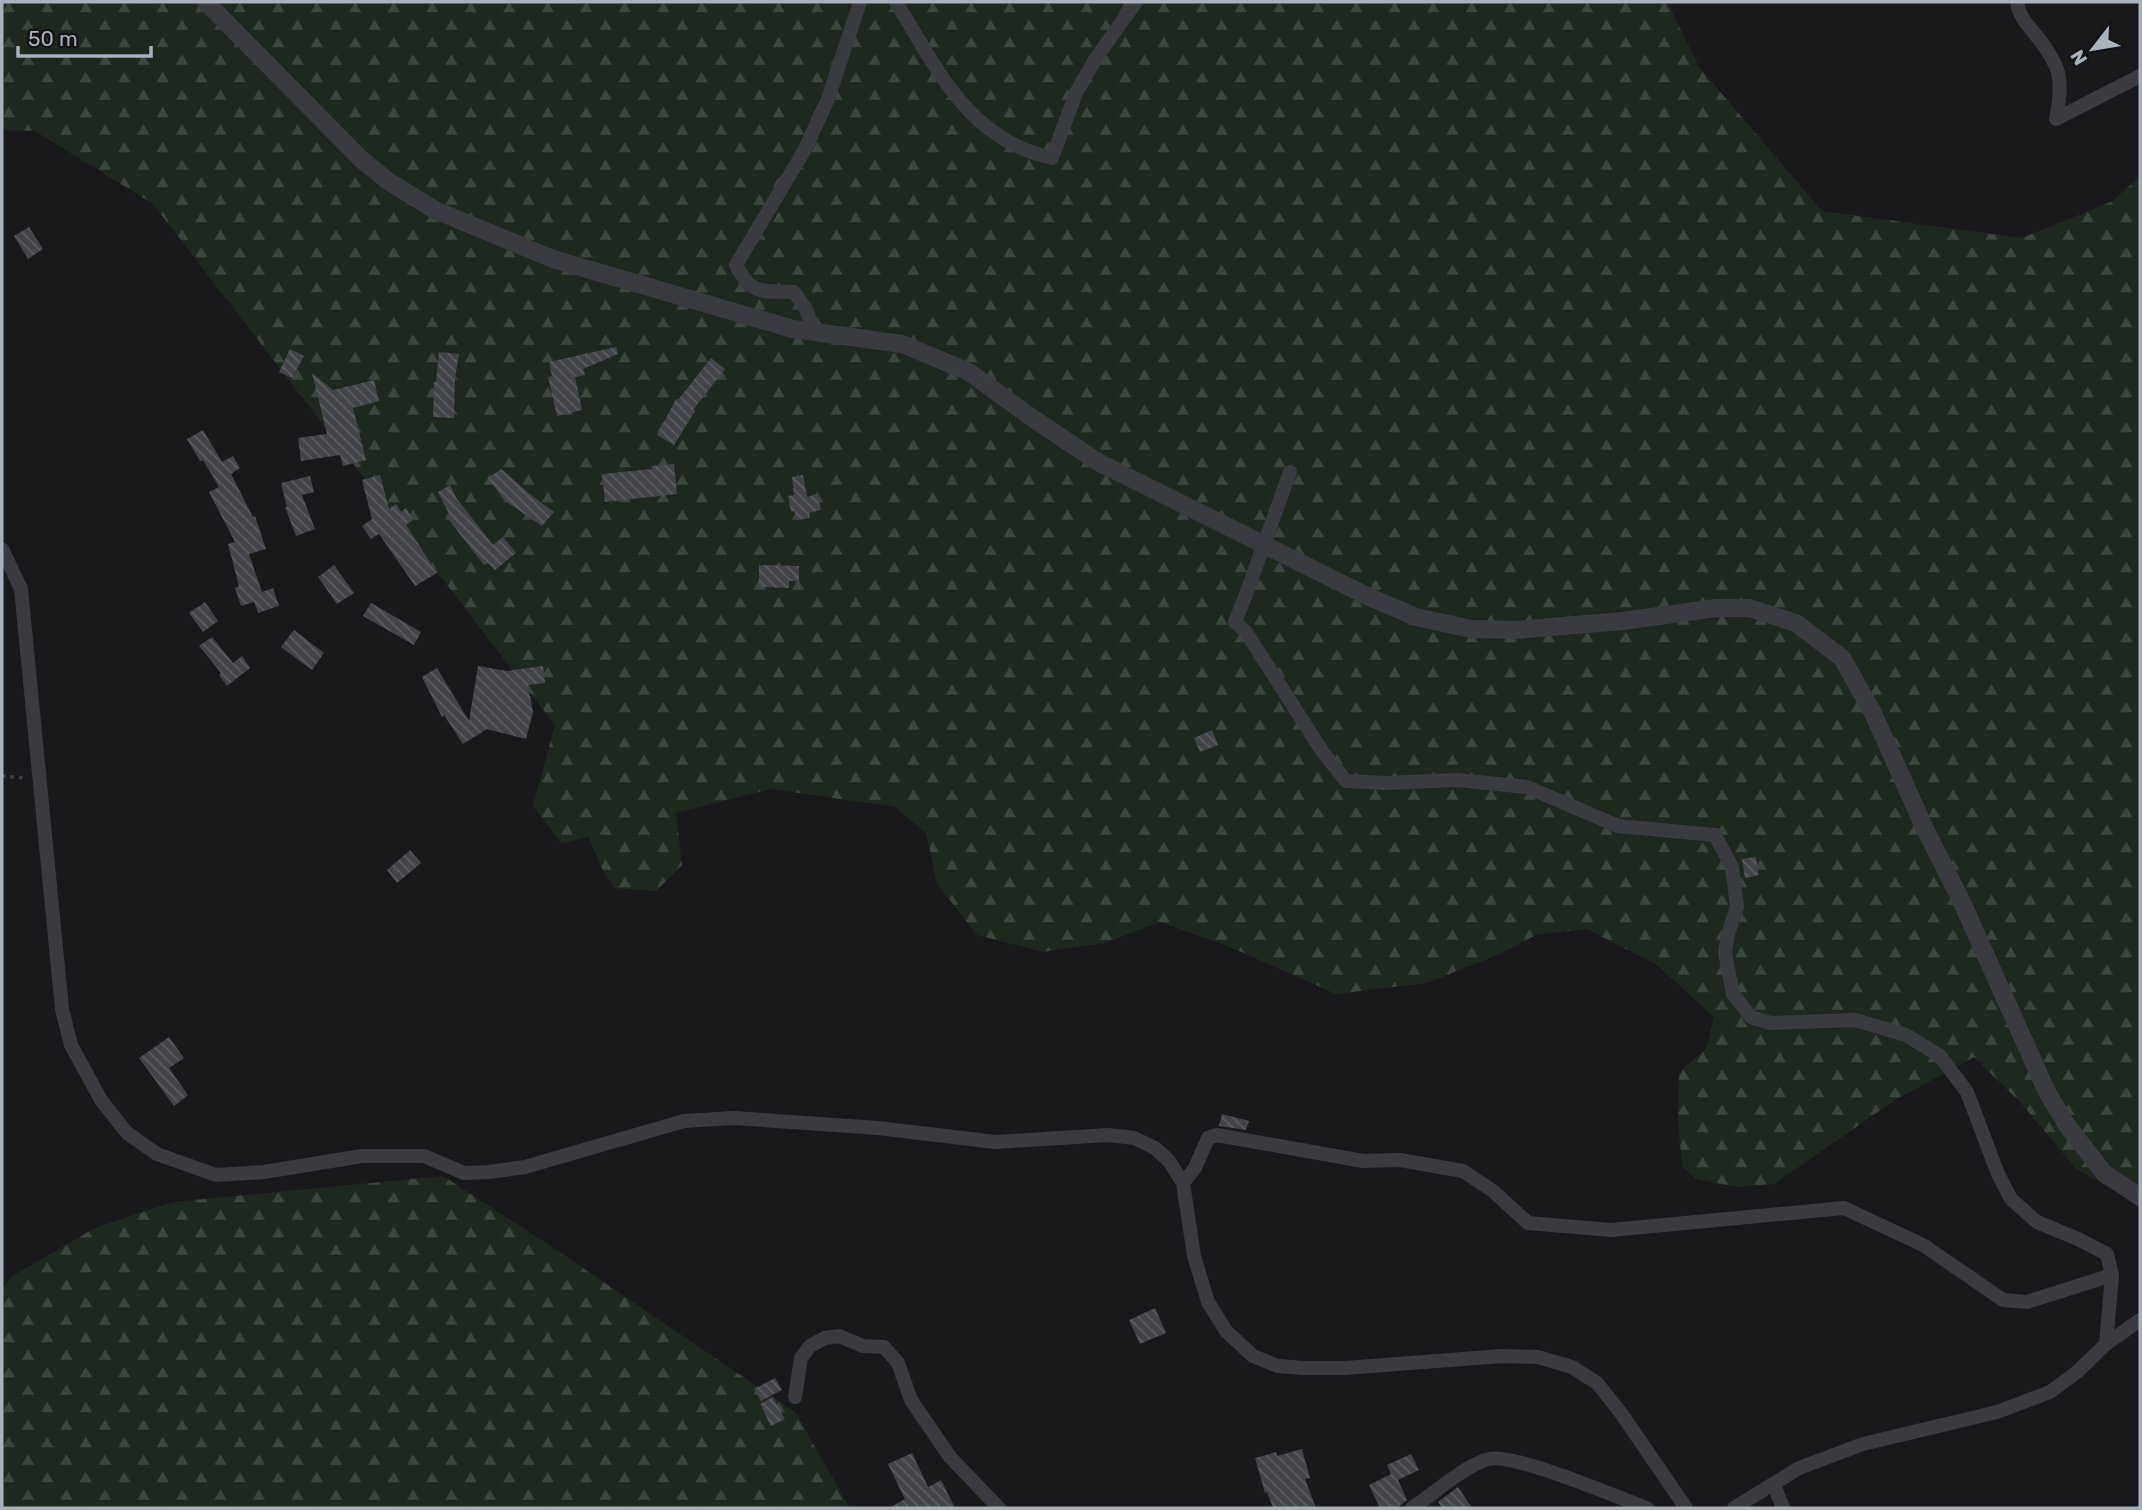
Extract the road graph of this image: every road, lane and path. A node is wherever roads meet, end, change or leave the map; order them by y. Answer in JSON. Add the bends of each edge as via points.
{"nodes":[{"id":1,"x":206,"y":2,"type":"edge"},
{"id":2,"x":860,"y":2,"type":"edge"},
{"id":3,"x":896,"y":2,"type":"edge"},
{"id":4,"x":1136,"y":2,"type":"edge"},
{"id":5,"x":2017,"y":2,"type":"edge"},
{"id":6,"x":2140,"y":76,"type":"edge"},
{"id":7,"x":813,"y":330,"type":"junction"},
{"id":8,"x":1290,"y":472,"type":"dead end"},
{"id":9,"x":2,"y":549,"type":"edge"},
{"id":10,"x":2,"y":776,"type":"edge"},
{"id":11,"x":38,"y":779,"type":"junction"},
{"id":12,"x":1183,"y":1183,"type":"junction"},
{"id":13,"x":2140,"y":1196,"type":"edge"},
{"id":14,"x":2112,"y":1275,"type":"junction"},
{"id":15,"x":2140,"y":1320,"type":"edge"},
{"id":16,"x":2106,"y":1344,"type":"junction"},
{"id":17,"x":795,"y":1398,"type":"dead end"},
{"id":18,"x":1774,"y":1485,"type":"junction"},
{"id":19,"x":999,"y":1508,"type":"edge"},
{"id":20,"x":1412,"y":1508,"type":"edge"},
{"id":21,"x":1647,"y":1508,"type":"edge"},
{"id":22,"x":1686,"y":1508,"type":"edge"},
{"id":23,"x":1734,"y":1508,"type":"edge"},
{"id":24,"x":1783,"y":1508,"type":"edge"}],
"edges":[{"from":1,"to":7,"type":"street","via":[[361,159],[435,210],[553,259],[793,329]]},
{"from":2,"to":7,"type":"street","via":[[828,99],[804,151],[736,265],[743,279],[758,291],[794,292]]},
{"from":3,"to":4,"type":"street","via":[[956,98],[989,130],[1027,153],[1052,158],[1076,93]]},
{"from":5,"to":6,"type":"street","via":[[2019,15],[2058,67],[2061,96],[2056,119]]},
{"from":7,"to":13,"type":"street","via":[[902,344],[969,372],[1098,462],[1416,617],[1471,629],[1516,630],[1749,608],[1796,623],[1842,658],[1873,713],[2047,1092],[2066,1124],[2104,1173]]},
{"from":8,"to":14,"type":"street","bridge":true,"via":[[1235,622],[1252,640],[1346,781],[1457,780],[1527,787],[1618,826],[1715,835],[1732,867],[1737,907],[1725,953],[1733,993],[1751,1017],[1770,1023],[1855,1020],[1906,1035],[1940,1056],[1967,1092],[2011,1199],[2037,1222],[2107,1254]]},
{"from":9,"to":11,"type":"street","via":[[21,589]]},
{"from":10,"to":11,"type":"path"},
{"from":11,"to":12,"type":"street","via":[[62,1009],[71,1045],[100,1100],[127,1133],[157,1154],[216,1175],[362,1156],[424,1156],[464,1173],[489,1172],[525,1167],[684,1121],[734,1118],[878,1128],[995,1143],[1108,1135],[1134,1138],[1155,1148]]},
{"from":12,"to":14,"type":"street","via":[[1208,1138],[1217,1135],[1363,1161],[1400,1160],[1463,1171],[1528,1223],[1611,1230],[1844,1208],[1923,1245],[2003,1300],[2027,1302]]},
{"from":12,"to":22,"type":"street","via":[[1194,1256],[1208,1302],[1226,1331],[1254,1356],[1278,1366],[1304,1368],[1502,1356],[1538,1357],[1572,1367],[1597,1383]]},
{"from":14,"to":16,"type":"street"},
{"from":15,"to":16,"type":"street"},
{"from":16,"to":18,"type":"street","via":[[2050,1392],[1997,1412],[1863,1444],[1799,1468]]},
{"from":17,"to":19,"type":"street","via":[[801,1358],[810,1346],[839,1336],[863,1346],[884,1347],[898,1363],[911,1400],[950,1457]]},
{"from":18,"to":23,"type":"street"},
{"from":18,"to":24,"type":"street"},
{"from":20,"to":21,"type":"street","via":[[1458,1474],[1490,1458],[1519,1461]]}]}
